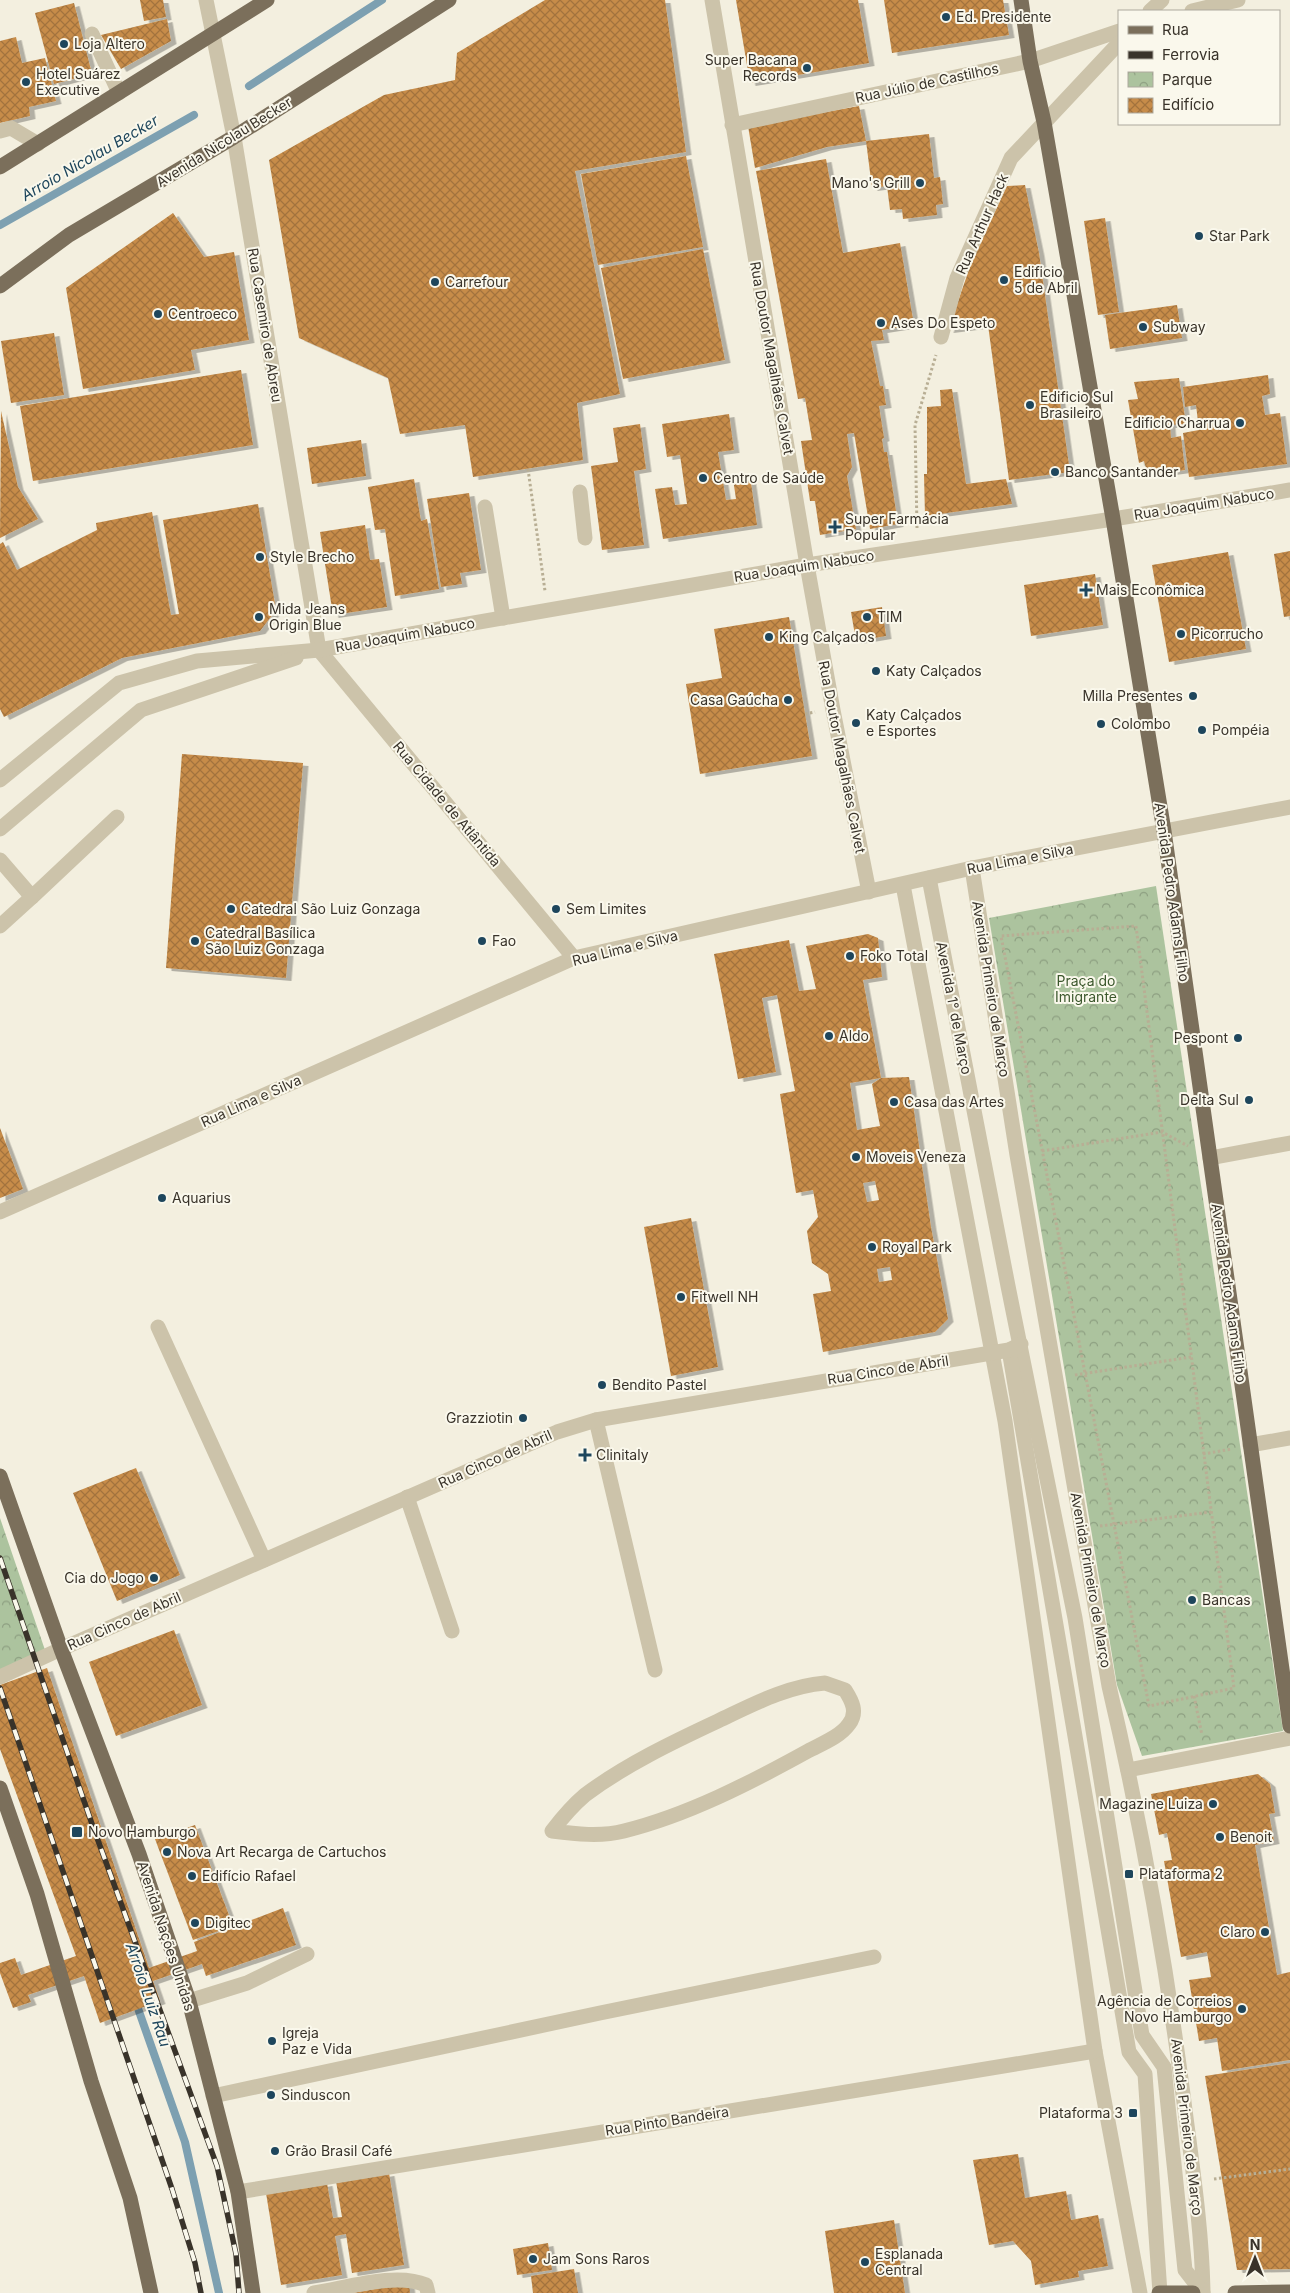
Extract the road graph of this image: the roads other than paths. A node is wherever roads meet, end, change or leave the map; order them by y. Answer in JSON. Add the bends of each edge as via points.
{"nodes":[{"id":1,"x":206,"y":0,"type":"edge"},
{"id":2,"x":267,"y":0,"type":"edge"},
{"id":3,"x":449,"y":0,"type":"edge"},
{"id":4,"x":712,"y":0,"type":"edge"},
{"id":5,"x":1021,"y":0,"type":"edge"},
{"id":6,"x":1162,"y":0,"type":"edge"},
{"id":7,"x":1238,"y":0,"type":"edge"},
{"id":8,"x":1151,"y":10,"type":"edge"},
{"id":9,"x":1196,"y":10,"type":"edge"},
{"id":10,"x":1118,"y":31,"type":"edge"},
{"id":11,"x":92,"y":34,"type":"dead end"},
{"id":12,"x":213,"y":35,"type":"junction"},
{"id":13,"x":1118,"y":44,"type":"edge"},
{"id":14,"x":1030,"y":61,"type":"junction"},
{"id":15,"x":119,"y":93,"type":"junction"},
{"id":16,"x":1044,"y":122,"type":"junction"},
{"id":17,"x":732,"y":125,"type":"junction"},
{"id":18,"x":0,"y":131,"type":"edge"},
{"id":19,"x":234,"y":137,"type":"junction"},
{"id":20,"x":38,"y":144,"type":"junction"},
{"id":21,"x":0,"y":168,"type":"edge"},
{"id":22,"x":0,"y":286,"type":"edge"},
{"id":23,"x":941,"y":337,"type":"road end"},
{"id":24,"x":1290,"y":490,"type":"edge"},
{"id":25,"x":580,"y":492,"type":"dead end"},
{"id":26,"x":485,"y":507,"type":"dead end"},
{"id":27,"x":1113,"y":519,"type":"junction"},
{"id":28,"x":585,"y":538,"type":"dead end"},
{"id":29,"x":807,"y":564,"type":"junction"},
{"id":30,"x":503,"y":618,"type":"junction"},
{"id":31,"x":319,"y":650,"type":"junction"},
{"id":32,"x":0,"y":780,"type":"edge"},
{"id":33,"x":1290,"y":808,"type":"edge"},
{"id":34,"x":117,"y":817,"type":"dead end"},
{"id":35,"x":0,"y":828,"type":"edge"},
{"id":36,"x":1164,"y":831,"type":"junction"},
{"id":37,"x":0,"y":860,"type":"edge"},
{"id":38,"x":972,"y":868,"type":"junction"},
{"id":39,"x":929,"y":878,"type":"junction"},
{"id":40,"x":904,"y":885,"type":"junction"},
{"id":41,"x":869,"y":892,"type":"junction"},
{"id":42,"x":32,"y":897,"type":"junction"},
{"id":43,"x":0,"y":926,"type":"edge"},
{"id":44,"x":574,"y":958,"type":"junction"},
{"id":45,"x":1290,"y":1143,"type":"edge"},
{"id":46,"x":1210,"y":1158,"type":"junction"},
{"id":47,"x":0,"y":1212,"type":"edge"},
{"id":48,"x":158,"y":1327,"type":"dead end"},
{"id":49,"x":1015,"y":1347,"type":"junction"},
{"id":50,"x":991,"y":1353,"type":"junction"},
{"id":51,"x":596,"y":1420,"type":"junction"},
{"id":52,"x":1290,"y":1438,"type":"edge"},
{"id":53,"x":1250,"y":1446,"type":"junction"},
{"id":54,"x":0,"y":1476,"type":"edge"},
{"id":55,"x":407,"y":1497,"type":"junction"},
{"id":56,"x":264,"y":1560,"type":"junction"},
{"id":57,"x":1075,"y":1618,"type":"junction"},
{"id":58,"x":452,"y":1631,"type":"dead end"},
{"id":59,"x":61,"y":1649,"type":"junction"},
{"id":60,"x":1103,"y":1653,"type":"junction"},
{"id":61,"x":655,"y":1670,"type":"dead end"},
{"id":62,"x":0,"y":1677,"type":"edge"},
{"id":63,"x":1290,"y":1726,"type":"edge"},
{"id":64,"x":1290,"y":1738,"type":"edge"},
{"id":65,"x":1128,"y":1770,"type":"junction"},
{"id":66,"x":0,"y":1788,"type":"edge"},
{"id":67,"x":552,"y":1832,"type":"joint"},
{"id":68,"x":307,"y":1954,"type":"dead end"},
{"id":69,"x":874,"y":1957,"type":"dead end"},
{"id":70,"x":188,"y":2001,"type":"junction"},
{"id":71,"x":1096,"y":2051,"type":"junction"},
{"id":72,"x":213,"y":2096,"type":"junction"},
{"id":73,"x":238,"y":2192,"type":"junction"},
{"id":74,"x":1290,"y":2292,"type":"edge"},
{"id":75,"x":151,"y":2293,"type":"edge"},
{"id":76,"x":253,"y":2293,"type":"edge"},
{"id":77,"x":314,"y":2293,"type":"edge"},
{"id":78,"x":428,"y":2293,"type":"edge"},
{"id":79,"x":1140,"y":2293,"type":"edge"},
{"id":80,"x":1160,"y":2293,"type":"edge"},
{"id":81,"x":1193,"y":2293,"type":"edge"},
{"id":82,"x":1203,"y":2293,"type":"edge"},
{"id":83,"x":1235,"y":2293,"type":"edge"}],
"edges":[{"from":1,"to":12,"type":"street","name":"Rua Casemiro de Abreu"},
{"from":2,"to":12,"type":"main road"},
{"from":3,"to":19,"type":"main road","name":"Avenida Nicolau Becker"},
{"from":4,"to":17,"type":"street","name":"Rua Doutor Magalhães Calvet"},
{"from":5,"to":14,"type":"main road","name":"Avenida Pedro Adams Filho"},
{"from":6,"to":8,"type":"street"},
{"from":7,"to":9,"type":"street"},
{"from":10,"to":14,"type":"street","name":"Rua Júlio de Castilhos"},
{"from":11,"to":15,"type":"street"},
{"from":12,"to":15,"type":"main road"},
{"from":12,"to":19,"type":"street","name":"Rua Casemiro de Abreu"},
{"from":13,"to":16,"type":"street","name":"Rua Arthur Hack"},
{"from":14,"to":16,"type":"main road","name":"Avenida Pedro Adams Filho"},
{"from":14,"to":17,"type":"street","name":"Rua Júlio de Castilhos"},
{"from":15,"to":20,"type":"main road"},
{"from":16,"to":23,"type":"street","name":"Rua Arthur Hack","via":[[1011,158],[957,278]]},
{"from":16,"to":27,"type":"main road","name":"Avenida Pedro Adams Filho"},
{"from":17,"to":29,"type":"street","name":"Rua Doutor Magalhães Calvet"},
{"from":18,"to":20,"type":"street","via":[[12,128]]},
{"from":19,"to":22,"type":"main road","name":"Avenida Nicolau Becker","via":[[69,235]]},
{"from":19,"to":31,"type":"street","name":"Rua Casemiro de Abreu"},
{"from":20,"to":21,"type":"main road"},
{"from":24,"to":27,"type":"street","name":"Rua Joaquim Nabuco"},
{"from":25,"to":28,"type":"street"},
{"from":26,"to":30,"type":"street"},
{"from":27,"to":29,"type":"street","name":"Rua Joaquim Nabuco"},
{"from":27,"to":36,"type":"main road","name":"Avenida Pedro Adams Filho"},
{"from":29,"to":30,"type":"street","name":"Rua Joaquim Nabuco"},
{"from":29,"to":41,"type":"street","name":"Rua Doutor Magalhães Calvet"},
{"from":30,"to":31,"type":"street","name":"Rua Joaquim Nabuco"},
{"from":31,"to":32,"type":"street","name":"Rua Joaquim Nabuco","via":[[197,660],[119,683]]},
{"from":31,"to":35,"type":"street","name":"Rua Joaquim Nabuco","via":[[141,710]]},
{"from":31,"to":44,"type":"street","name":"Rua Cidade de Atlântida"},
{"from":33,"to":36,"type":"street","name":"Rua Lima e Silva"},
{"from":34,"to":42,"type":"street"},
{"from":36,"to":38,"type":"street","name":"Rua Lima e Silva"},
{"from":36,"to":46,"type":"main road","name":"Avenida Pedro Adams Filho"},
{"from":37,"to":42,"type":"street"},
{"from":38,"to":39,"type":"street","name":"Rua Lima e Silva"},
{"from":38,"to":60,"type":"street","name":"Avenida Primeiro de Março","via":[[1017,1155]]},
{"from":39,"to":40,"type":"street","name":"Rua Lima e Silva"},
{"from":39,"to":49,"type":"street","name":"Avenida 1° de Março","via":[[1008,1286]]},
{"from":40,"to":41,"type":"street","name":"Rua Lima e Silva"},
{"from":40,"to":50,"type":"street"},
{"from":41,"to":44,"type":"street","name":"Rua Lima e Silva"},
{"from":42,"to":43,"type":"street"},
{"from":44,"to":47,"type":"street","name":"Rua Lima e Silva"},
{"from":45,"to":46,"type":"street"},
{"from":46,"to":53,"type":"main road","name":"Avenida Pedro Adams Filho"},
{"from":48,"to":56,"type":"street"},
{"from":49,"to":50,"type":"street","name":"Rua Cinco de Abril"},
{"from":49,"to":57,"type":"street"},
{"from":49,"to":80,"type":"street","via":[[1129,2052],[1145,2074]]},
{"from":50,"to":51,"type":"street","name":"Rua Cinco de Abril"},
{"from":50,"to":71,"type":"street","via":[[1005,1421]]},
{"from":51,"to":55,"type":"street","name":"Rua Cinco de Abril","via":[[557,1432]]},
{"from":51,"to":61,"type":"street"},
{"from":52,"to":53,"type":"street"},
{"from":53,"to":63,"type":"main road","name":"Avenida Pedro Adams Filho"},
{"from":54,"to":59,"type":"main road","name":"Avenida Nações Unidas"},
{"from":55,"to":56,"type":"street","name":"Rua Cinco de Abril"},
{"from":55,"to":58,"type":"street"},
{"from":56,"to":59,"type":"street","name":"Rua Cinco de Abril"},
{"from":57,"to":60,"type":"street"},
{"from":57,"to":82,"type":"street","via":[[1142,2035],[1164,2067],[1185,2270]]},
{"from":59,"to":62,"type":"street","name":"Rua Cinco de Abril"},
{"from":59,"to":70,"type":"main road","name":"Avenida Nações Unidas","via":[[139,1854]]},
{"from":60,"to":65,"type":"street","name":"Avenida Primeiro de Março"},
{"from":64,"to":65,"type":"street"},
{"from":65,"to":82,"type":"street","name":"Avenida Primeiro de Março","via":[[1175,2033],[1202,2244]]},
{"from":66,"to":75,"type":"main road","via":[[37,1894],[91,2081],[130,2198]]},
{"from":67,"to":67,"type":"street","via":[[584,1835],[622,1832],[683,1812],[836,1736],[854,1715],[853,1702],[845,1690],[825,1683],[789,1690],[753,1705],[618,1773],[568,1810]]},
{"from":68,"to":70,"type":"street","via":[[247,1983]]},
{"from":69,"to":72,"type":"street"},
{"from":70,"to":72,"type":"main road","name":"Avenida Nações Unidas"},
{"from":71,"to":73,"type":"street","name":"Rua Pinto Bandeira"},
{"from":71,"to":79,"type":"street"},
{"from":72,"to":73,"type":"main road","name":"Avenida Nações Unidas"},
{"from":73,"to":76,"type":"main road","name":"Avenida Nações Unidas"},
{"from":74,"to":83,"type":"main road"},
{"from":77,"to":78,"type":"street","via":[[390,2280],[414,2280],[426,2285]]},
{"from":80,"to":81,"type":"main road"}]}
